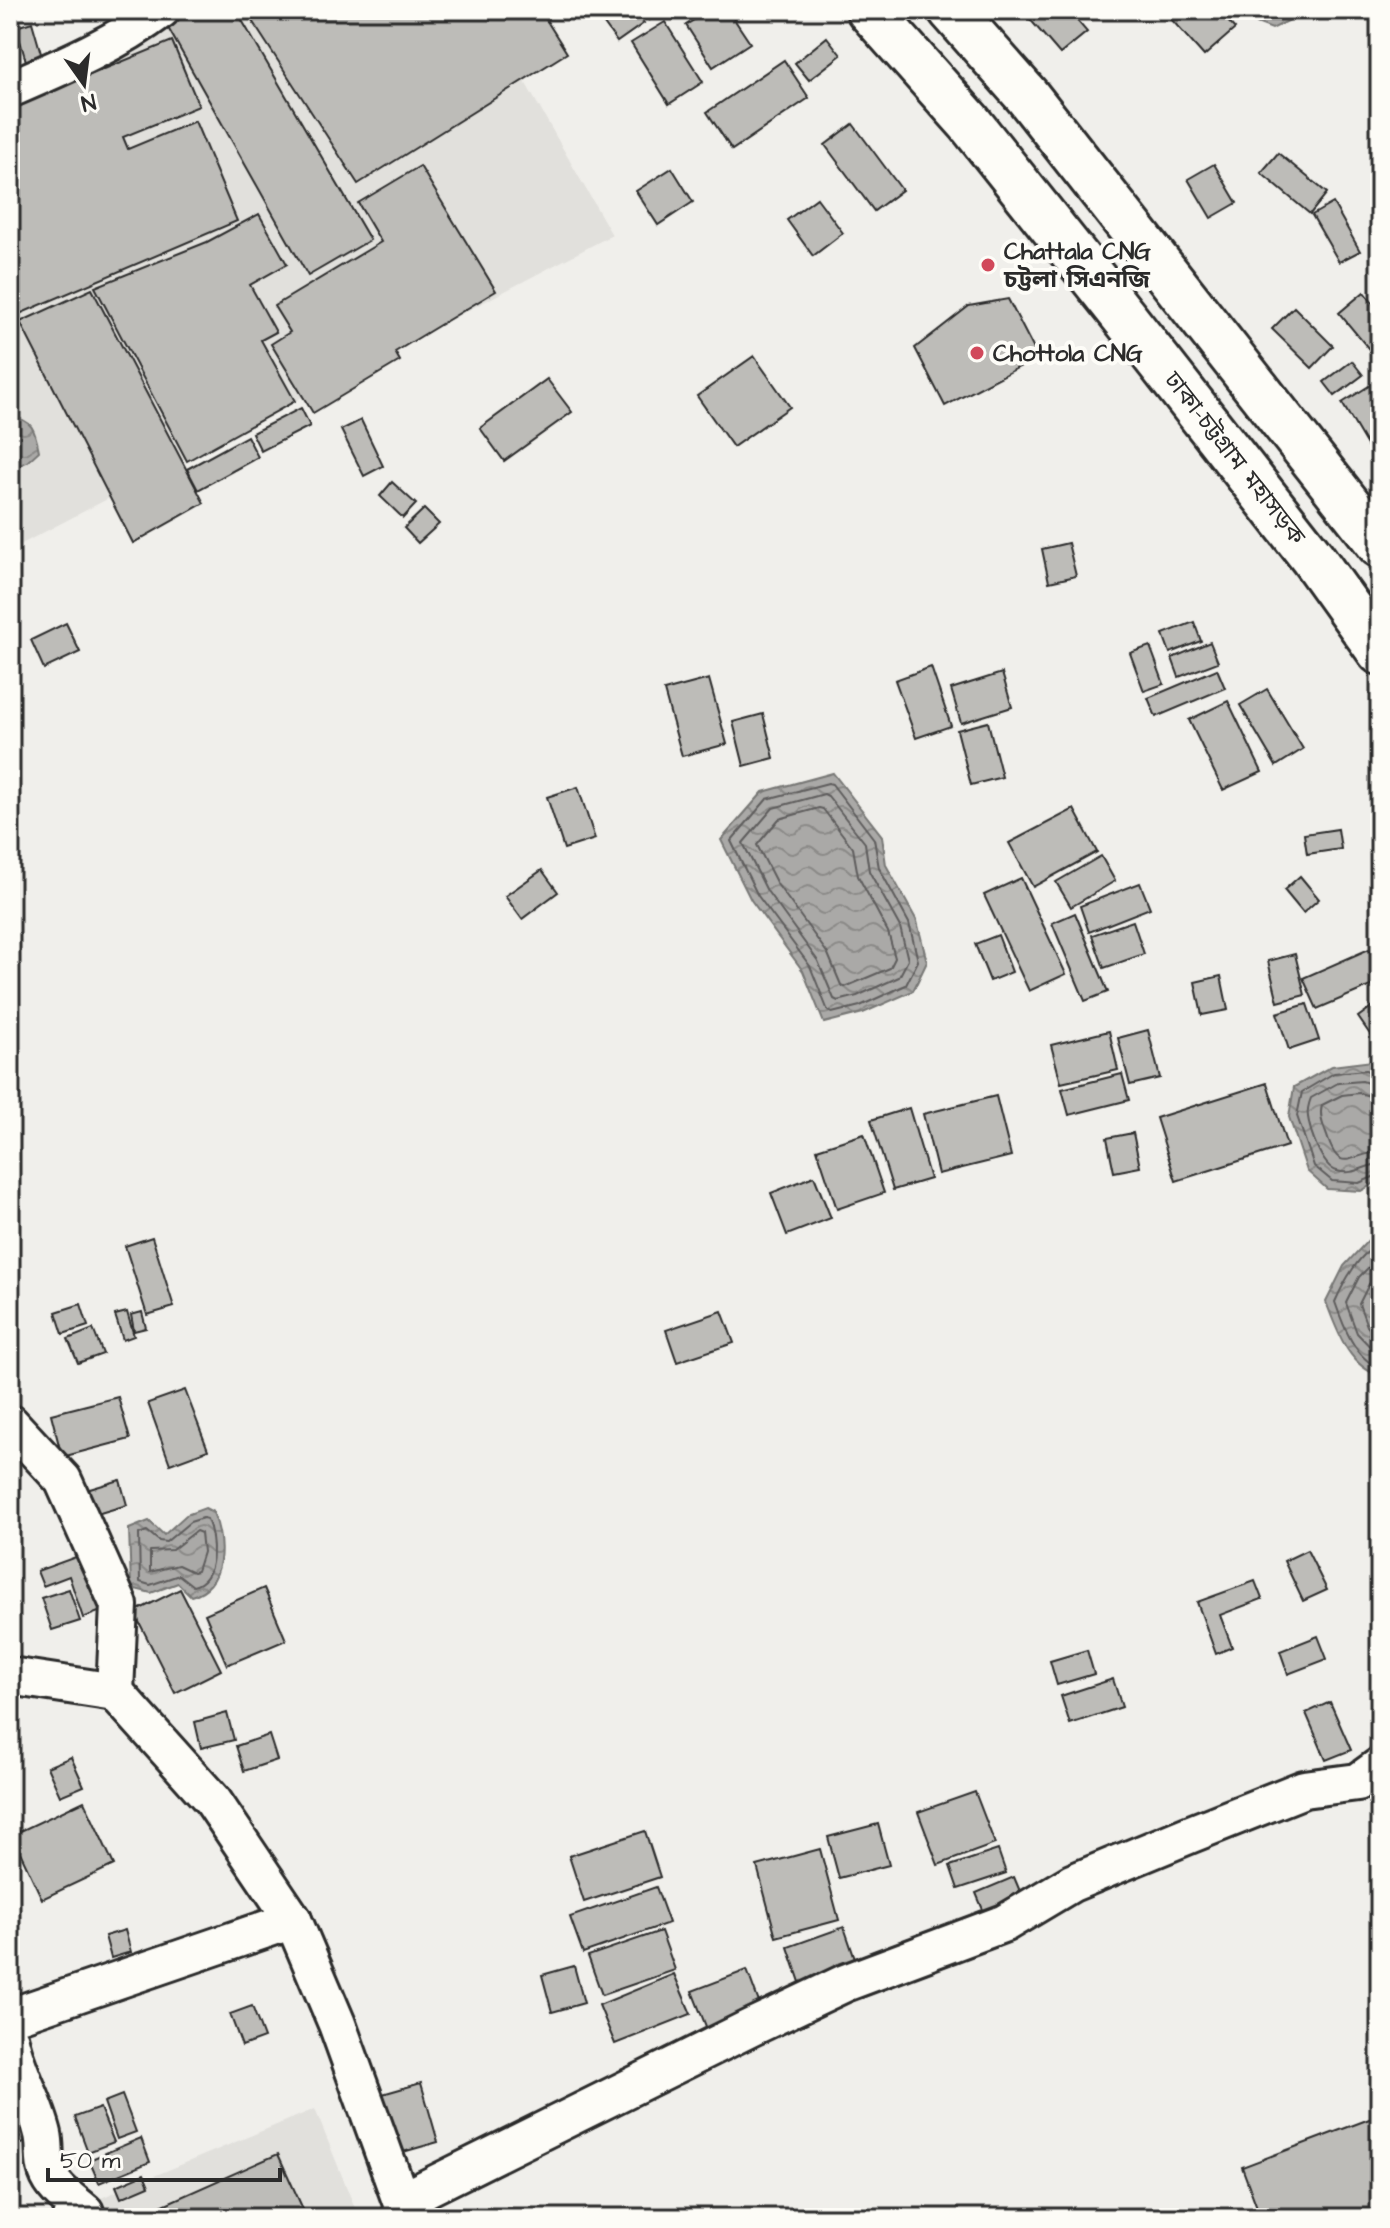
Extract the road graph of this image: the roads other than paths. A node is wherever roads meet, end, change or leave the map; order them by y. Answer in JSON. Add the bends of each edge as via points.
{"nodes":[{"id":1,"x":161,"y":10,"type":"edge"},
{"id":2,"x":869,"y":10,"type":"edge"},
{"id":3,"x":951,"y":10,"type":"edge"},
{"id":4,"x":10,"y":89,"type":"edge"},
{"id":5,"x":1380,"y":545,"type":"edge"},
{"id":6,"x":1380,"y":652,"type":"edge"},
{"id":7,"x":10,"y":1423,"type":"edge"},
{"id":8,"x":10,"y":1676,"type":"edge"},
{"id":9,"x":115,"y":1692,"type":"junction"},
{"id":10,"x":1380,"y":1766,"type":"edge"},
{"id":11,"x":293,"y":1920,"type":"junction"},
{"id":12,"x":10,"y":2017,"type":"edge"},
{"id":13,"x":10,"y":2040,"type":"edge"},
{"id":14,"x":71,"y":2218,"type":"edge"}],
"edges":[{"from":1,"to":4,"type":"street","via":[[64,66]]},
{"from":2,"to":6,"type":"highway","name":"ঢাকা-চট্টগ্রাম মহাসড়ক","via":[[969,122],[1312,557]]},
{"from":3,"to":5,"type":"highway","via":[[1037,108]]},
{"from":7,"to":9,"type":"street","via":[[63,1480],[119,1605]]},
{"from":8,"to":9,"type":"street"},
{"from":9,"to":11,"type":"street","via":[[213,1801]]},
{"from":10,"to":11,"type":"street","via":[[1358,1782],[1304,1789],[1191,1834],[1072,1883],[1005,1923],[845,1983],[401,2201]]},
{"from":11,"to":12,"type":"street"},
{"from":13,"to":14,"type":"street","via":[[44,2137],[46,2170],[55,2186],[85,2212]]}]}
